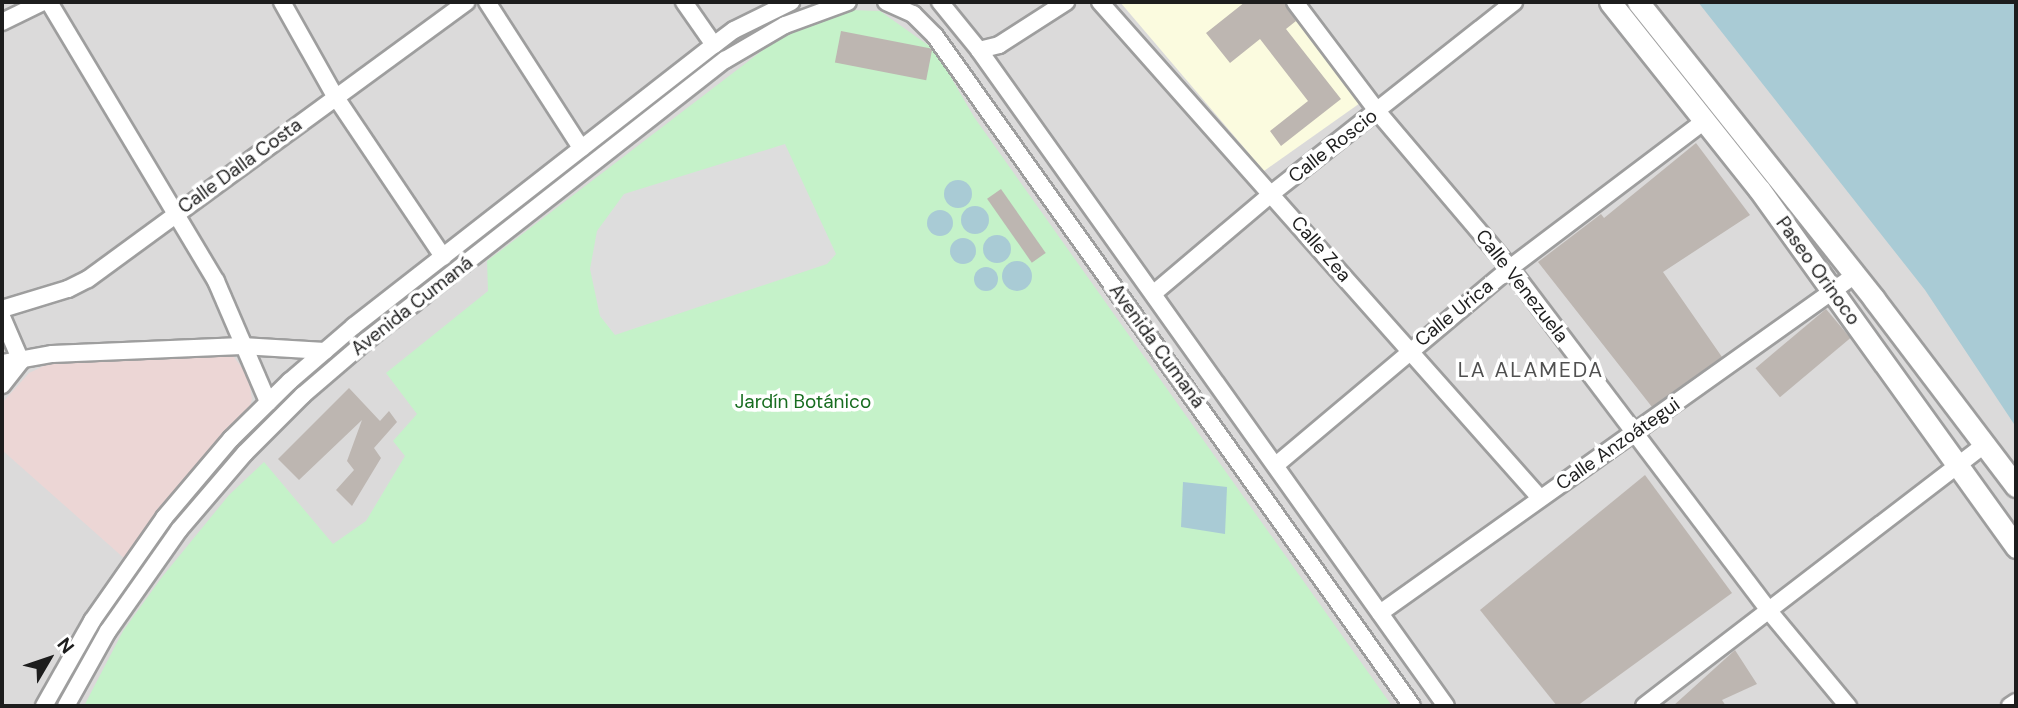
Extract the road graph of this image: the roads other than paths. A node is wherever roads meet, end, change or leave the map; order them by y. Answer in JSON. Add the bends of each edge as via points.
{"nodes":[{"id":1,"x":43,"y":2,"type":"edge"},
{"id":2,"x":49,"y":2,"type":"edge"},
{"id":3,"x":282,"y":2,"type":"edge"},
{"id":4,"x":467,"y":2,"type":"edge"},
{"id":5,"x":487,"y":2,"type":"edge"},
{"id":6,"x":684,"y":2,"type":"edge"},
{"id":7,"x":791,"y":2,"type":"edge"},
{"id":8,"x":848,"y":2,"type":"edge"},
{"id":9,"x":886,"y":2,"type":"edge"},
{"id":10,"x":940,"y":2,"type":"edge"},
{"id":11,"x":1066,"y":2,"type":"edge"},
{"id":12,"x":1100,"y":2,"type":"edge"},
{"id":13,"x":1295,"y":2,"type":"edge"},
{"id":14,"x":1514,"y":2,"type":"edge"},
{"id":15,"x":1610,"y":2,"type":"edge"},
{"id":16,"x":1638,"y":2,"type":"edge"},
{"id":17,"x":2,"y":22,"type":"edge"},
{"id":18,"x":714,"y":45,"type":"junction"},
{"id":19,"x":979,"y":50,"type":"junction"},
{"id":20,"x":335,"y":96,"type":"junction"},
{"id":21,"x":1377,"y":111,"type":"junction"},
{"id":22,"x":1706,"y":120,"type":"junction"},
{"id":23,"x":581,"y":148,"type":"junction"},
{"id":24,"x":1271,"y":194,"type":"junction"},
{"id":25,"x":174,"y":214,"type":"junction"},
{"id":26,"x":443,"y":257,"type":"junction"},
{"id":27,"x":1510,"y":268,"type":"junction"},
{"id":28,"x":1855,"y":275,"type":"junction"},
{"id":29,"x":1834,"y":292,"type":"junction"},
{"id":30,"x":1154,"y":293,"type":"junction"},
{"id":31,"x":2,"y":309,"type":"edge"},
{"id":32,"x":2,"y":317,"type":"edge"},
{"id":33,"x":242,"y":346,"type":"junction"},
{"id":34,"x":1409,"y":350,"type":"junction"},
{"id":35,"x":325,"y":351,"type":"junction"},
{"id":36,"x":21,"y":360,"type":"junction"},
{"id":37,"x":2,"y":363,"type":"edge"},
{"id":38,"x":2,"y":385,"type":"edge"},
{"id":39,"x":268,"y":402,"type":"junction"},
{"id":40,"x":1635,"y":434,"type":"junction"},
{"id":41,"x":1985,"y":444,"type":"junction"},
{"id":42,"x":1276,"y":465,"type":"junction"},
{"id":43,"x":1958,"y":466,"type":"junction"},
{"id":44,"x":2016,"y":486,"type":"edge"},
{"id":45,"x":1540,"y":498,"type":"junction"},
{"id":46,"x":2016,"y":547,"type":"edge"},
{"id":47,"x":1769,"y":611,"type":"junction"},
{"id":48,"x":1380,"y":613,"type":"junction"},
{"id":49,"x":2016,"y":702,"type":"edge"},
{"id":50,"x":44,"y":706,"type":"edge"},
{"id":51,"x":66,"y":706,"type":"edge"},
{"id":52,"x":1412,"y":706,"type":"edge"},
{"id":53,"x":1446,"y":706,"type":"edge"},
{"id":54,"x":1644,"y":706,"type":"edge"},
{"id":55,"x":1848,"y":706,"type":"edge"},
{"id":56,"x":2010,"y":706,"type":"edge"}],
"edges":[{"from":1,"to":17,"type":"street"},
{"from":2,"to":25,"type":"street"},
{"from":3,"to":20,"type":"street"},
{"from":4,"to":20,"type":"street","name":"Calle Dalla Costa"},
{"from":5,"to":23,"type":"street"},
{"from":6,"to":18,"type":"street"},
{"from":7,"to":18,"type":"street","name":"Avenida Cumaná"},
{"from":8,"to":51,"type":"street","name":"Avenida Cumaná","via":[[785,25],[725,60],[311,388],[245,453],[179,530],[108,631]]},
{"from":9,"to":52,"type":"street","name":"Avenida Cumaná","via":[[913,14],[935,36]]},
{"from":10,"to":19,"type":"street","name":"Avenida Cumaná"},
{"from":11,"to":19,"type":"street","via":[[999,46]]},
{"from":12,"to":24,"type":"street","name":"Calle Zea"},
{"from":13,"to":21,"type":"street","name":"Calle Venezuela"},
{"from":14,"to":21,"type":"street","name":"Calle Roscio"},
{"from":15,"to":22,"type":"street","name":"Paseo Orinoco"},
{"from":16,"to":28,"type":"street","name":"Paseo Orinoco"},
{"from":18,"to":23,"type":"street","name":"Avenida Cumaná"},
{"from":19,"to":30,"type":"street","name":"Avenida Cumaná"},
{"from":20,"to":25,"type":"street","name":"Calle Dalla Costa"},
{"from":20,"to":26,"type":"street"},
{"from":21,"to":24,"type":"street","name":"Calle Roscio"},
{"from":21,"to":27,"type":"street","name":"Calle Venezuela"},
{"from":22,"to":27,"type":"street","name":"Calle Urica"},
{"from":22,"to":29,"type":"street","name":"Paseo Orinoco"},
{"from":23,"to":26,"type":"street","name":"Avenida Cumaná"},
{"from":24,"to":30,"type":"street","name":"Calle Roscio"},
{"from":24,"to":34,"type":"street","name":"Calle Zea"},
{"from":25,"to":31,"type":"street","name":"Calle Dalla Costa","via":[[88,279]]},
{"from":25,"to":33,"type":"street","via":[[216,281]]},
{"from":26,"to":35,"type":"street","name":"Avenida Cumaná"},
{"from":27,"to":34,"type":"street","name":"Calle Urica"},
{"from":27,"to":40,"type":"street","name":"Calle Venezuela"},
{"from":28,"to":29,"type":"street","name":"Calle Anzoátegui"},
{"from":28,"to":41,"type":"street","name":"Paseo Orinoco"},
{"from":29,"to":40,"type":"street","name":"Calle Anzoátegui"},
{"from":29,"to":43,"type":"street","name":"Paseo Orinoco"},
{"from":30,"to":42,"type":"street","name":"Avenida Cumaná"},
{"from":32,"to":36,"type":"street"},
{"from":33,"to":35,"type":"street"},
{"from":33,"to":36,"type":"street","via":[[52,354]]},
{"from":33,"to":39,"type":"street","via":[[254,363]]},
{"from":34,"to":42,"type":"street","name":"Calle Urica"},
{"from":34,"to":45,"type":"street","name":"Calle Zea"},
{"from":35,"to":39,"type":"street","name":"Avenida Cumaná"},
{"from":36,"to":37,"type":"street"},
{"from":36,"to":38,"type":"street"},
{"from":39,"to":50,"type":"street","name":"Avenida Cumaná","via":[[185,491],[135,557]]},
{"from":40,"to":45,"type":"street","name":"Calle Anzoátegui"},
{"from":40,"to":47,"type":"street","name":"Calle Venezuela"},
{"from":41,"to":43,"type":"street"},
{"from":41,"to":44,"type":"street","name":"Paseo Orinoco"},
{"from":42,"to":48,"type":"street","name":"Avenida Cumaná"},
{"from":43,"to":46,"type":"street","name":"Paseo Orinoco"},
{"from":43,"to":47,"type":"street"},
{"from":45,"to":48,"type":"street","name":"Calle Anzoátegui"},
{"from":47,"to":54,"type":"street"},
{"from":47,"to":55,"type":"street","name":"Calle Venezuela"},
{"from":48,"to":53,"type":"street","name":"Avenida Cumaná"},
{"from":49,"to":56,"type":"street"}]}
